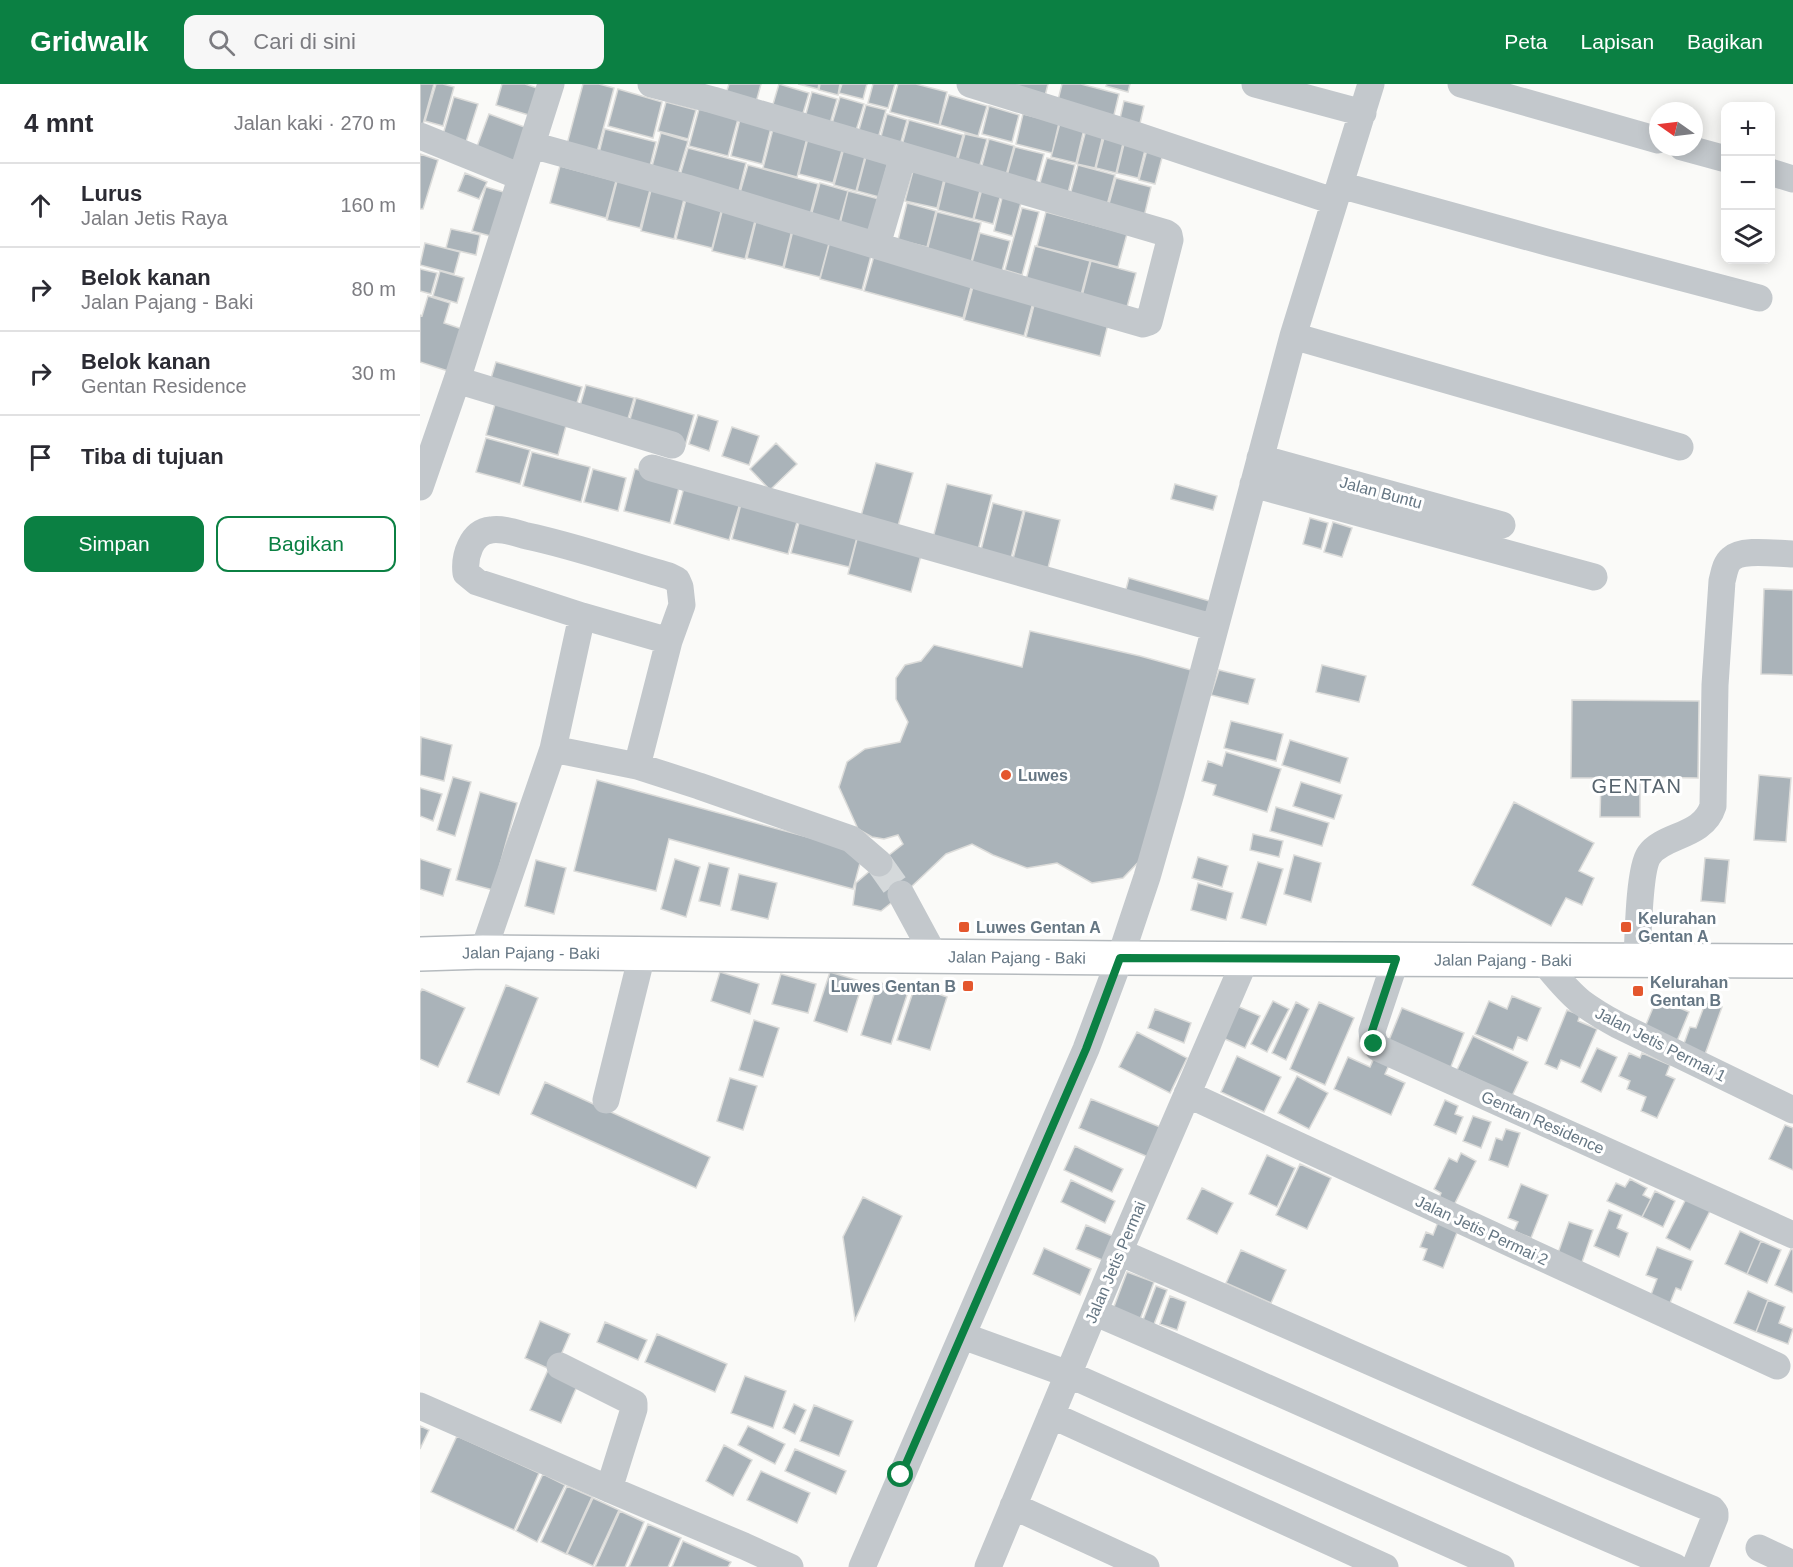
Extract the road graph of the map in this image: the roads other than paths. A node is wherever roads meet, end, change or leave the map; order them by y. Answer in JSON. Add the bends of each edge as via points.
{"nodes":[{"id":1,"x":551,"y":84,"type":"edge"},
{"id":2,"x":651,"y":84,"type":"edge"},
{"id":3,"x":970,"y":84,"type":"edge"},
{"id":4,"x":1255,"y":84,"type":"edge"},
{"id":5,"x":1371,"y":84,"type":"edge"},
{"id":6,"x":1461,"y":84,"type":"edge"},
{"id":7,"x":1363,"y":113,"type":"junction"},
{"id":8,"x":420,"y":136,"type":"edge"},
{"id":9,"x":1649,"y":137,"type":"edge"},
{"id":10,"x":537,"y":146,"type":"junction"},
{"id":11,"x":1703,"y":153,"type":"edge"},
{"id":12,"x":903,"y":156,"type":"junction"},
{"id":13,"x":1721,"y":158,"type":"edge"},
{"id":14,"x":1775,"y":173,"type":"edge"},
{"id":15,"x":521,"y":177,"type":"junction"},
{"id":16,"x":1793,"y":178,"type":"edge"},
{"id":17,"x":1336,"y":193,"type":"junction"},
{"id":18,"x":877,"y":245,"type":"junction"},
{"id":19,"x":1759,"y":298,"type":"dead end"},
{"id":20,"x":1293,"y":336,"type":"junction"},
{"id":21,"x":456,"y":380,"type":"junction"},
{"id":22,"x":672,"y":445,"type":"dead end"},
{"id":23,"x":1680,"y":447,"type":"dead end"},
{"id":24,"x":1260,"y":458,"type":"junction"},
{"id":25,"x":652,"y":468,"type":"dead end"},
{"id":26,"x":1253,"y":484,"type":"junction"},
{"id":27,"x":420,"y":487,"type":"edge"},
{"id":28,"x":1502,"y":525,"type":"dead end"},
{"id":29,"x":1793,"y":554,"type":"edge"},
{"id":30,"x":1594,"y":576,"type":"dead end"},
{"id":31,"x":582,"y":616,"type":"junction"},
{"id":32,"x":1215,"y":628,"type":"junction"},
{"id":33,"x":669,"y":641,"type":"junction"},
{"id":34,"x":553,"y":749,"type":"junction"},
{"id":35,"x":637,"y":766,"type":"junction"},
{"id":36,"x":879,"y":863,"type":"tunnel mouth"},
{"id":37,"x":902,"y":894,"type":"tunnel mouth"},
{"id":38,"x":483,"y":952,"type":"junction"},
{"id":39,"x":420,"y":954,"type":"edge"},
{"id":40,"x":642,"y":955,"type":"junction"},
{"id":41,"x":934,"y":955,"type":"junction"},
{"id":42,"x":1120,"y":958,"type":"junction"},
{"id":43,"x":1246,"y":958,"type":"junction"},
{"id":44,"x":1396,"y":959,"type":"junction"},
{"id":45,"x":1542,"y":960,"type":"junction"},
{"id":46,"x":1637,"y":960,"type":"junction"},
{"id":47,"x":1793,"y":961,"type":"edge"},
{"id":48,"x":1187,"y":1094,"type":"junction"},
{"id":49,"x":606,"y":1100,"type":"dead end"},
{"id":50,"x":1793,"y":1110,"type":"edge"},
{"id":51,"x":1793,"y":1235,"type":"edge"},
{"id":52,"x":1119,"y":1252,"type":"junction"},
{"id":53,"x":1094,"y":1312,"type":"junction"},
{"id":54,"x":963,"y":1336,"type":"junction"},
{"id":55,"x":560,"y":1366,"type":"dead end"},
{"id":56,"x":1777,"y":1366,"type":"dead end"},
{"id":57,"x":1068,"y":1374,"type":"junction"},
{"id":58,"x":420,"y":1406,"type":"edge"},
{"id":59,"x":1051,"y":1415,"type":"junction"},
{"id":60,"x":609,"y":1489,"type":"junction"},
{"id":61,"x":1013,"y":1506,"type":"junction"},
{"id":62,"x":1759,"y":1548,"type":"dead end"},
{"id":63,"x":1793,"y":1564,"type":"edge"},
{"id":64,"x":790,"y":1567,"type":"edge"},
{"id":65,"x":862,"y":1567,"type":"edge"},
{"id":66,"x":988,"y":1567,"type":"edge"},
{"id":67,"x":1146,"y":1567,"type":"edge"},
{"id":68,"x":1385,"y":1567,"type":"edge"},
{"id":69,"x":1501,"y":1567,"type":"edge"},
{"id":70,"x":1675,"y":1567,"type":"edge"},
{"id":71,"x":1695,"y":1567,"type":"edge"}],
"edges":[{"from":1,"to":10,"type":"street"},
{"from":2,"to":12,"type":"street"},
{"from":3,"to":17,"type":"street"},
{"from":4,"to":7,"type":"street"},
{"from":5,"to":7,"type":"street"},
{"from":6,"to":9,"type":"street"},
{"from":7,"to":17,"type":"street"},
{"from":8,"to":15,"type":"street"},
{"from":10,"to":15,"type":"street"},
{"from":10,"to":18,"type":"street"},
{"from":11,"to":13,"type":"street"},
{"from":12,"to":18,"type":"street"},
{"from":12,"to":18,"type":"street","via":[[1169,235],[1149,322],[1144,324]]},
{"from":14,"to":16,"type":"street"},
{"from":15,"to":21,"type":"street"},
{"from":17,"to":19,"type":"street"},
{"from":17,"to":20,"type":"street"},
{"from":20,"to":23,"type":"street"},
{"from":20,"to":24,"type":"street"},
{"from":21,"to":22,"type":"street"},
{"from":21,"to":27,"type":"street"},
{"from":24,"to":26,"type":"street"},
{"from":24,"to":28,"type":"street","name":"Jalan Buntu"},
{"from":25,"to":32,"type":"street"},
{"from":26,"to":30,"type":"street"},
{"from":26,"to":32,"type":"street"},
{"from":29,"to":46,"type":"street","via":[[1750,552],[1734,556],[1726,566],[1715,685],[1713,806],[1698,827],[1654,848],[1647,856]]},
{"from":31,"to":33,"type":"street"},
{"from":31,"to":33,"type":"street","via":[[477,582],[466,573],[468,549],[479,534],[499,530],[669,576],[681,587],[682,605]]},
{"from":31,"to":34,"type":"street"},
{"from":32,"to":42,"type":"street","via":[[1172,793]]},
{"from":33,"to":35,"type":"street"},
{"from":34,"to":35,"type":"street"},
{"from":34,"to":38,"type":"street"},
{"from":35,"to":36,"type":"street","via":[[851,839]]},
{"from":37,"to":41,"type":"street"},
{"from":38,"to":39,"type":"main road","name":"Jalan Pajang - Baki"},
{"from":38,"to":40,"type":"main road","name":"Jalan Pajang - Baki"},
{"from":40,"to":41,"type":"main road","name":"Jalan Pajang - Baki"},
{"from":40,"to":49,"type":"street"},
{"from":41,"to":42,"type":"main road","name":"Jalan Pajang - Baki"},
{"from":42,"to":43,"type":"main road","name":"Jalan Pajang - Baki"},
{"from":42,"to":54,"type":"street","via":[[1086,1049]]},
{"from":43,"to":44,"type":"main road","name":"Jalan Pajang - Baki"},
{"from":43,"to":48,"type":"street","name":"Jalan Jetis Permai"},
{"from":44,"to":45,"type":"main road","name":"Jalan Pajang - Baki"},
{"from":44,"to":51,"type":"street","name":"Gentan Residence","via":[[1372,1031],[1378,1048]]},
{"from":45,"to":46,"type":"main road","name":"Jalan Pajang - Baki"},
{"from":45,"to":50,"type":"street","name":"Jalan Jetis Permai 1","via":[[1595,1012]]},
{"from":46,"to":47,"type":"main road","name":"Jalan Pajang - Baki"},
{"from":48,"to":52,"type":"street","name":"Jalan Jetis Permai"},
{"from":48,"to":56,"type":"street","name":"Jalan Jetis Permai 2"},
{"from":52,"to":53,"type":"street","name":"Jalan Jetis Permai"},
{"from":52,"to":71,"type":"street","via":[[1712,1509],[1715,1517]]},
{"from":53,"to":57,"type":"street","name":"Jalan Jetis Permai"},
{"from":53,"to":70,"type":"street"},
{"from":54,"to":57,"type":"street"},
{"from":54,"to":65,"type":"street"},
{"from":55,"to":60,"type":"street","via":[[634,1403]]},
{"from":57,"to":59,"type":"street","name":"Jalan Jetis Permai"},
{"from":57,"to":69,"type":"street"},
{"from":58,"to":60,"type":"street"},
{"from":59,"to":61,"type":"street","name":"Jalan Jetis Permai"},
{"from":59,"to":68,"type":"street"},
{"from":60,"to":64,"type":"street"},
{"from":61,"to":66,"type":"street","name":"Jalan Jetis Permai"},
{"from":61,"to":67,"type":"street"},
{"from":62,"to":63,"type":"street"}]}
